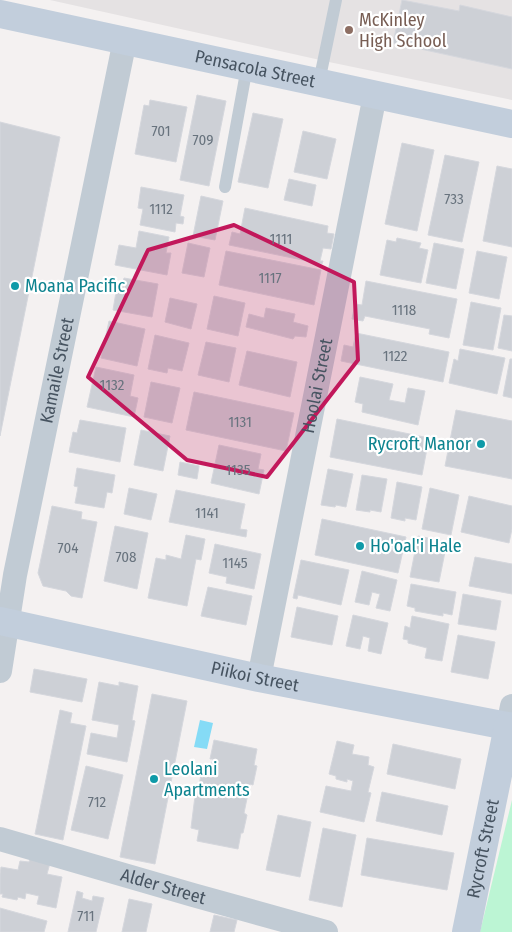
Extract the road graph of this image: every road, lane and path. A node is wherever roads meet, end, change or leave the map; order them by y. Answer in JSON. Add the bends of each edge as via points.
{"nodes":[{"id":1,"x":336,"y":0,"type":"edge"},
{"id":2,"x":0,"y":14,"type":"edge"},
{"id":3,"x":125,"y":40,"type":"junction"},
{"id":4,"x":247,"y":67,"type":"junction"},
{"id":5,"x":319,"y":82,"type":"junction"},
{"id":6,"x":375,"y":95,"type":"junction"},
{"id":7,"x":512,"y":124,"type":"edge"},
{"id":8,"x":225,"y":187,"type":"dead end"},
{"id":9,"x":4,"y":621,"type":"edge"},
{"id":10,"x":0,"y":671,"type":"edge"},
{"id":11,"x":259,"y":678,"type":"junction"},
{"id":12,"x":511,"y":720,"type":"edge"},
{"id":13,"x":0,"y":839,"type":"edge"},
{"id":14,"x":326,"y":932,"type":"edge"},
{"id":15,"x":466,"y":932,"type":"edge"}],
"edges":[{"from":1,"to":5,"type":"lane"},
{"from":2,"to":3,"type":"main road","name":"Pensacola Street"},
{"from":3,"to":4,"type":"main road","name":"Pensacola Street"},
{"from":3,"to":9,"type":"street","name":"Kamaile Street"},
{"from":4,"to":5,"type":"main road","name":"Pensacola Street"},
{"from":4,"to":8,"type":"lane"},
{"from":5,"to":6,"type":"main road","name":"Pensacola Street"},
{"from":6,"to":7,"type":"main road","name":"Pensacola Street"},
{"from":6,"to":11,"type":"street","name":"Hoolai Street"},
{"from":9,"to":10,"type":"street","name":"Kamaile Street"},
{"from":9,"to":11,"type":"main road","name":"Piikoi Street"},
{"from":11,"to":12,"type":"main road","name":"Piikoi Street"},
{"from":12,"to":15,"type":"main road","name":"Rycroft Street"},
{"from":13,"to":14,"type":"street","name":"Alder Street"}]}
